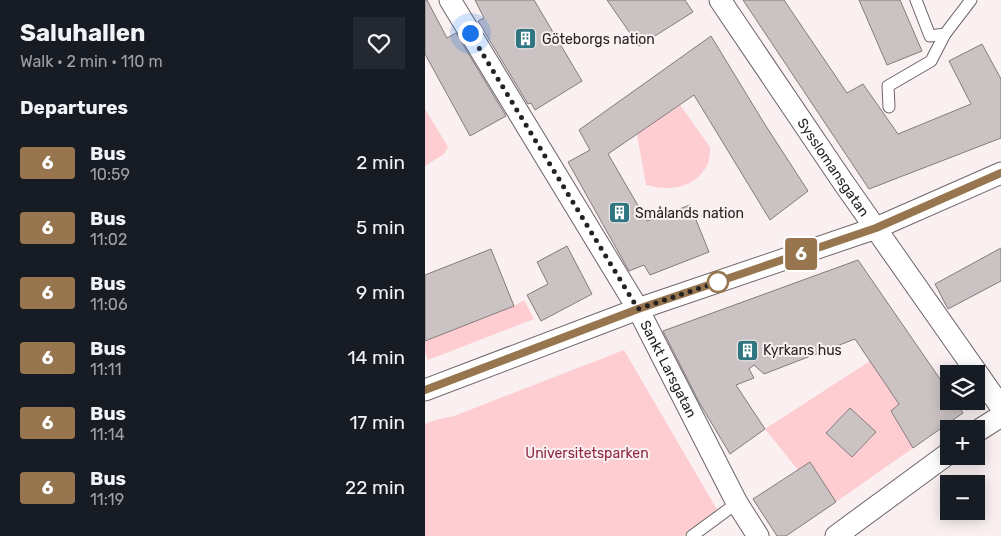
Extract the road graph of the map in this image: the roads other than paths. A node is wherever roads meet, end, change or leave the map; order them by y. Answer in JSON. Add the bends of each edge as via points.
{"nodes":[{"id":1,"x":450,"y":0,"type":"edge"},
{"id":2,"x":720,"y":0,"type":"edge"},
{"id":3,"x":917,"y":0,"type":"edge"},
{"id":4,"x":971,"y":0,"type":"edge"},
{"id":5,"x":945,"y":34,"type":"junction"},
{"id":6,"x":889,"y":107,"type":"dead end"},
{"id":7,"x":1001,"y":173,"type":"edge"},
{"id":8,"x":876,"y":228,"type":"junction"},
{"id":9,"x":638,"y":309,"type":"junction"},
{"id":10,"x":425,"y":390,"type":"edge"},
{"id":11,"x":1001,"y":407,"type":"edge"},
{"id":12,"x":1001,"y":416,"type":"edge"},
{"id":13,"x":985,"y":426,"type":"edge"},
{"id":14,"x":940,"y":460,"type":"edge"},
{"id":15,"x":737,"y":503,"type":"junction"},
{"id":16,"x":692,"y":536,"type":"edge"},
{"id":17,"x":758,"y":536,"type":"edge"},
{"id":18,"x":836,"y":536,"type":"edge"}],
"edges":[{"from":1,"to":9,"type":"street","name":"Sankt Larsgatan"},
{"from":2,"to":8,"type":"street","name":"Sysslomansgatan"},
{"from":3,"to":5,"type":"lane","via":[[930,36]]},
{"from":4,"to":5,"type":"lane"},
{"from":5,"to":6,"type":"lane","via":[[931,61],[888,86]]},
{"from":7,"to":8,"type":"street"},
{"from":8,"to":9,"type":"street"},
{"from":8,"to":11,"type":"street","name":"Sysslomansgatan"},
{"from":9,"to":10,"type":"street"},
{"from":9,"to":15,"type":"street","name":"Sankt Larsgatan"},
{"from":12,"to":13,"type":"street"},
{"from":14,"to":18,"type":"street"},
{"from":15,"to":16,"type":"lane"},
{"from":15,"to":17,"type":"street","name":"Sankt Larsgatan"}]}
